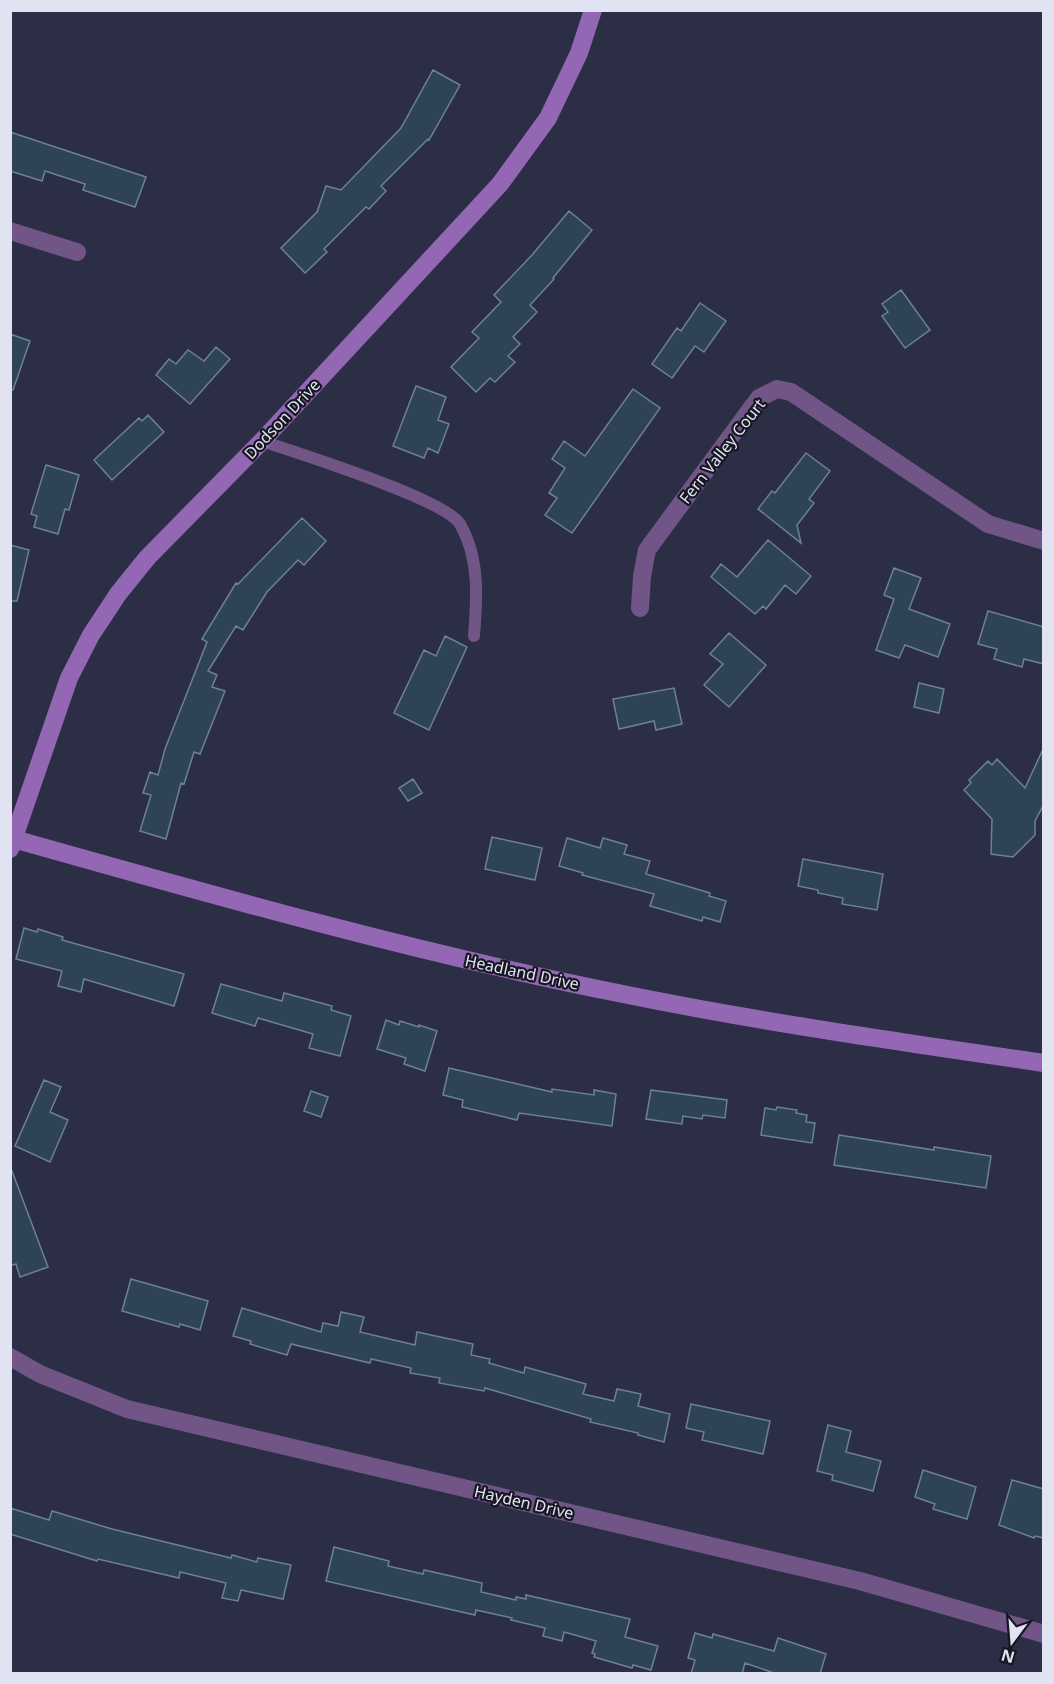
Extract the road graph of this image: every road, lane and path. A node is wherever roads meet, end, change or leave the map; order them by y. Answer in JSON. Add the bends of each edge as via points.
{"nodes":[{"id":1,"x":593,"y":10,"type":"edge"},
{"id":2,"x":10,"y":231,"type":"edge"},
{"id":3,"x":77,"y":252,"type":"dead end"},
{"id":4,"x":262,"y":441,"type":"junction"},
{"id":5,"x":1044,"y":541,"type":"edge"},
{"id":6,"x":640,"y":608,"type":"dead end"},
{"id":7,"x":474,"y":636,"type":"dead end"},
{"id":8,"x":12,"y":842,"type":"edge"},
{"id":9,"x":1044,"y":1063,"type":"edge"},
{"id":10,"x":10,"y":1358,"type":"edge"},
{"id":11,"x":1044,"y":1635,"type":"edge"}],
"edges":[{"from":1,"to":4,"type":"main road","name":"Dodson Drive","via":[[579,52],[548,118],[500,184]]},
{"from":2,"to":3,"type":"street"},
{"from":4,"to":7,"type":"lane","via":[[410,494],[440,507],[459,522],[472,550],[477,592]]},
{"from":4,"to":8,"type":"main road","name":"Dodson Drive","via":[[147,558],[91,635],[69,678]]},
{"from":5,"to":6,"type":"street","name":"Fern Valley Court","via":[[988,524],[791,392],[777,389],[759,398],[647,550]]},
{"from":8,"to":9,"type":"main road","name":"Headland Drive","via":[[288,916],[607,991],[812,1029]]},
{"from":10,"to":11,"type":"street","name":"Hayden Drive","via":[[127,1409],[860,1581]]}]}
